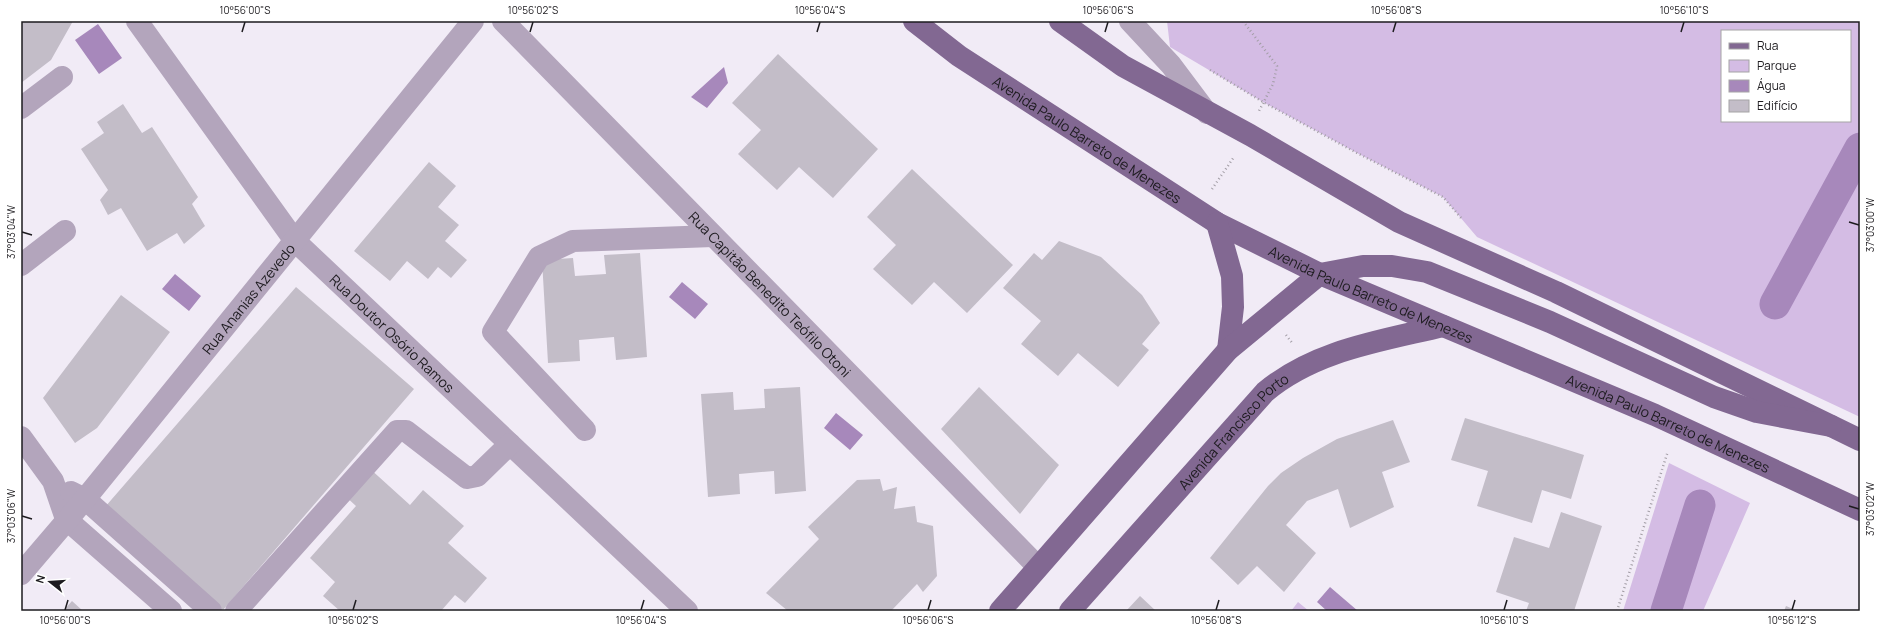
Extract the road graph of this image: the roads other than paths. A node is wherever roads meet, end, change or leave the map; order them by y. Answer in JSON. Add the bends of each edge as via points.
{"nodes":[{"id":1,"x":138,"y":21,"type":"edge"},
{"id":2,"x":473,"y":21,"type":"edge"},
{"id":3,"x":503,"y":21,"type":"edge"},
{"id":4,"x":914,"y":21,"type":"edge"},
{"id":5,"x":1060,"y":21,"type":"edge"},
{"id":6,"x":1130,"y":21,"type":"edge"},
{"id":7,"x":62,"y":77,"type":"dead end"},
{"id":8,"x":21,"y":108,"type":"edge"},
{"id":9,"x":1207,"y":112,"type":"junction"},
{"id":10,"x":1217,"y":223,"type":"junction"},
{"id":11,"x":65,"y":231,"type":"dead end"},
{"id":12,"x":713,"y":236,"type":"junction"},
{"id":13,"x":295,"y":241,"type":"junction"},
{"id":14,"x":21,"y":265,"type":"edge"},
{"id":15,"x":1320,"y":274,"type":"junction"},
{"id":16,"x":1443,"y":326,"type":"junction"},
{"id":17,"x":1228,"y":350,"type":"junction"},
{"id":18,"x":1831,"y":426,"type":"junction"},
{"id":19,"x":584,"y":430,"type":"dead end"},
{"id":20,"x":21,"y":437,"type":"edge"},
{"id":21,"x":1860,"y":440,"type":"edge"},
{"id":22,"x":510,"y":444,"type":"junction"},
{"id":23,"x":53,"y":482,"type":"junction"},
{"id":24,"x":85,"y":499,"type":"junction"},
{"id":25,"x":1860,"y":510,"type":"edge"},
{"id":26,"x":66,"y":519,"type":"junction"},
{"id":27,"x":1038,"y":567,"type":"junction"},
{"id":28,"x":21,"y":574,"type":"edge"},
{"id":29,"x":171,"y":611,"type":"edge"},
{"id":30,"x":211,"y":611,"type":"edge"},
{"id":31,"x":236,"y":611,"type":"edge"},
{"id":32,"x":687,"y":611,"type":"edge"},
{"id":33,"x":1000,"y":611,"type":"edge"},
{"id":34,"x":1070,"y":611,"type":"edge"}],
"edges":[{"from":1,"to":13,"type":"street","name":"Rua Doutor Osório Ramos"},
{"from":2,"to":13,"type":"street","name":"Rua Ananias Azevedo"},
{"from":3,"to":12,"type":"street","name":"Rua Capitão Benedito Teófilo Otoni"},
{"from":4,"to":10,"type":"main road","name":"Avenida Paulo Barreto de Menezes","via":[[959,56]]},
{"from":5,"to":9,"type":"main road","via":[[1122,66]]},
{"from":6,"to":9,"type":"street","via":[[1172,65]]},
{"from":7,"to":8,"type":"street"},
{"from":9,"to":18,"type":"main road","via":[[1399,222],[1556,292]]},
{"from":10,"to":15,"type":"main road","name":"Avenida Paulo Barreto de Menezes"},
{"from":10,"to":17,"type":"main road","via":[[1232,276],[1233,307]]},
{"from":11,"to":14,"type":"street"},
{"from":12,"to":19,"type":"street","via":[[572,241],[539,257],[493,332]]},
{"from":12,"to":27,"type":"street","name":"Rua Capitão Benedito Teófilo Otoni"},
{"from":13,"to":22,"type":"street","name":"Rua Doutor Osório Ramos"},
{"from":13,"to":24,"type":"street","name":"Rua Ananias Azevedo"},
{"from":15,"to":16,"type":"main road","name":"Avenida Paulo Barreto de Menezes"},
{"from":15,"to":17,"type":"main road"},
{"from":15,"to":18,"type":"main road","via":[[1363,266],[1392,266],[1427,272],[1550,322],[1714,397],[1757,412]]},
{"from":16,"to":25,"type":"main road","name":"Avenida Paulo Barreto de Menezes","via":[[1655,415]]},
{"from":16,"to":34,"type":"main road","name":"Avenida Francisco Porto","via":[[1345,350],[1303,366],[1280,380],[1265,392]]},
{"from":17,"to":27,"type":"main road"},
{"from":18,"to":21,"type":"main road"},
{"from":20,"to":23,"type":"street"},
{"from":22,"to":31,"type":"street","via":[[477,476],[467,478],[406,431],[397,431]]},
{"from":22,"to":32,"type":"street","name":"Rua Doutor Osório Ramos"},
{"from":23,"to":24,"type":"street"},
{"from":23,"to":26,"type":"street"},
{"from":24,"to":26,"type":"street","name":"Rua Ananias Azevedo"},
{"from":24,"to":30,"type":"street"},
{"from":26,"to":28,"type":"street","name":"Rua Ananias Azevedo"},
{"from":26,"to":29,"type":"street"},
{"from":27,"to":33,"type":"main road"}]}
